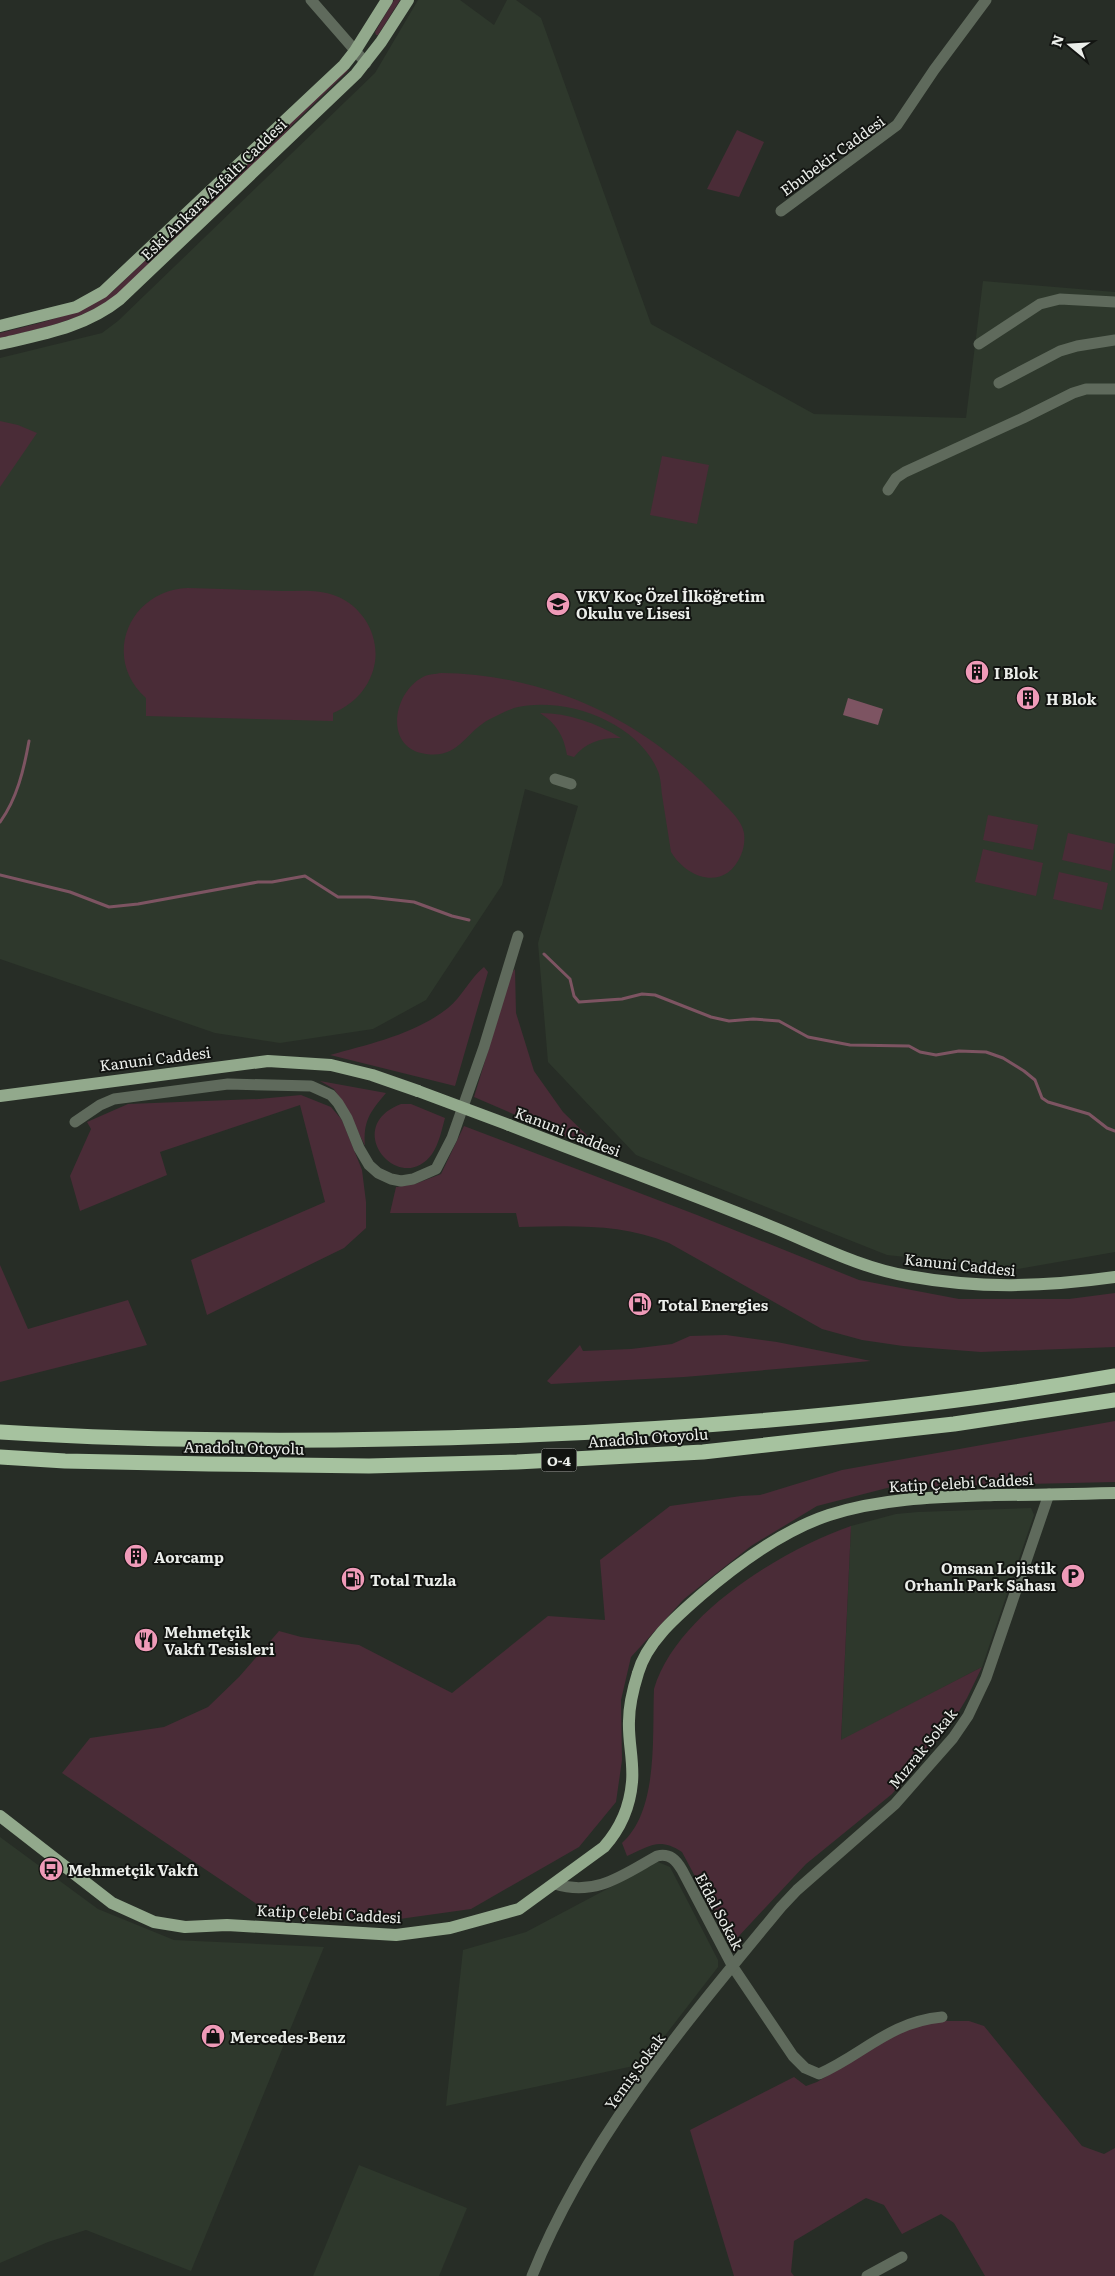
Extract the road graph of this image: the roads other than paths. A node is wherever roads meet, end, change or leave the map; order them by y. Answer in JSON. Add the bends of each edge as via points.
{"nodes":[{"id":1,"x":312,"y":0,"type":"edge"},
{"id":2,"x":387,"y":0,"type":"edge"},
{"id":3,"x":408,"y":0,"type":"edge"},
{"id":4,"x":986,"y":0,"type":"edge"},
{"id":5,"x":355,"y":51,"type":"junction"},
{"id":6,"x":366,"y":63,"type":"junction"},
{"id":7,"x":781,"y":211,"type":"dead end"},
{"id":8,"x":1115,"y":302,"type":"edge"},
{"id":9,"x":0,"y":326,"type":"edge"},
{"id":10,"x":1115,"y":340,"type":"edge"},
{"id":11,"x":0,"y":344,"type":"edge"},
{"id":12,"x":979,"y":344,"type":"dead end"},
{"id":13,"x":998,"y":383,"type":"dead end"},
{"id":14,"x":1115,"y":389,"type":"edge"},
{"id":15,"x":888,"y":490,"type":"dead end"},
{"id":16,"x":555,"y":779,"type":"dead end"},
{"id":17,"x":571,"y":784,"type":"dead end"},
{"id":18,"x":518,"y":936,"type":"dead end"},
{"id":19,"x":0,"y":1096,"type":"edge"},
{"id":20,"x":75,"y":1122,"type":"dead end"},
{"id":21,"x":1115,"y":1277,"type":"edge"},
{"id":22,"x":1115,"y":1376,"type":"edge"},
{"id":23,"x":1115,"y":1400,"type":"edge"},
{"id":24,"x":0,"y":1432,"type":"edge"},
{"id":25,"x":0,"y":1457,"type":"edge"},
{"id":26,"x":1115,"y":1493,"type":"edge"},
{"id":27,"x":1049,"y":1494,"type":"junction"},
{"id":28,"x":1,"y":1820,"type":"edge"},
{"id":29,"x":555,"y":1884,"type":"junction"},
{"id":30,"x":733,"y":1967,"type":"junction"},
{"id":31,"x":942,"y":2017,"type":"dead end"},
{"id":32,"x":902,"y":2258,"type":"dead end"},
{"id":33,"x":532,"y":2276,"type":"edge"},
{"id":34,"x":867,"y":2276,"type":"edge"}],
"edges":[{"from":1,"to":5,"type":"street"},
{"from":2,"to":5,"type":"main road","name":"Eski Ankara Asfaltı Caddesi"},
{"from":3,"to":6,"type":"main road","name":"Eski Ankara Asfaltı Caddesi"},
{"from":4,"to":7,"type":"street","name":"Ebubekir Caddesi","via":[[897,125]]},
{"from":5,"to":6,"type":"street"},
{"from":5,"to":9,"type":"main road","name":"Eski Ankara Asfaltı Caddesi","via":[[338,71],[103,292],[76,307]]},
{"from":6,"to":11,"type":"main road","name":"Eski Ankara Asfaltı Caddesi","via":[[203,222],[110,307],[69,328]]},
{"from":8,"to":12,"type":"street","via":[[1050,300]]},
{"from":10,"to":13,"type":"street","via":[[1060,351]]},
{"from":14,"to":15,"type":"street","via":[[1086,389],[1073,393],[905,472]]},
{"from":16,"to":17,"type":"street"},
{"from":18,"to":20,"type":"street","via":[[484,1048],[452,1138],[436,1170],[401,1181],[378,1173],[359,1148],[338,1102],[311,1086],[228,1084],[114,1099]]},
{"from":19,"to":21,"type":"main road","name":"Kanuni Caddesi","bridge":true,"via":[[268,1061],[331,1065],[372,1075],[509,1125],[855,1262],[907,1276],[1016,1287]]},
{"from":22,"to":24,"type":"highway","name":"Anadolu Otoyolu","number":"O-4","via":[[873,1410],[629,1431],[417,1440],[217,1440]]},
{"from":23,"to":25,"type":"highway","name":"Anadolu Otoyolu","number":"O-4","via":[[954,1424],[703,1452],[517,1462],[369,1466],[220,1465],[64,1462]]},
{"from":26,"to":27,"type":"main road","name":"Katip Çelebi Caddesi"},
{"from":27,"to":29,"type":"main road","name":"Katip Çelebi Caddesi","via":[[906,1498],[869,1504],[827,1516],[744,1560],[676,1618],[656,1640],[640,1667],[631,1696],[628,1722],[632,1781],[628,1806],[604,1847]]},
{"from":27,"to":30,"type":"street","name":"Mızrak Sokak","via":[[986,1678],[968,1716],[906,1792],[798,1890]]},
{"from":28,"to":29,"type":"main road","name":"Katip Çelebi Caddesi","via":[[112,1904],[149,1920],[185,1927],[227,1924],[396,1935],[450,1928],[519,1909]]},
{"from":29,"to":30,"type":"street","name":"Efdal Sokak","via":[[595,1887],[656,1856],[671,1857],[682,1870]]},
{"from":30,"to":31,"type":"street","name":"Efdal Sokak","via":[[793,2056],[805,2068],[819,2074],[891,2032],[916,2021]]},
{"from":30,"to":33,"type":"street","name":"Yemiş Sokak","via":[[640,2084],[617,2119],[552,2230]]},
{"from":32,"to":34,"type":"street"}]}
